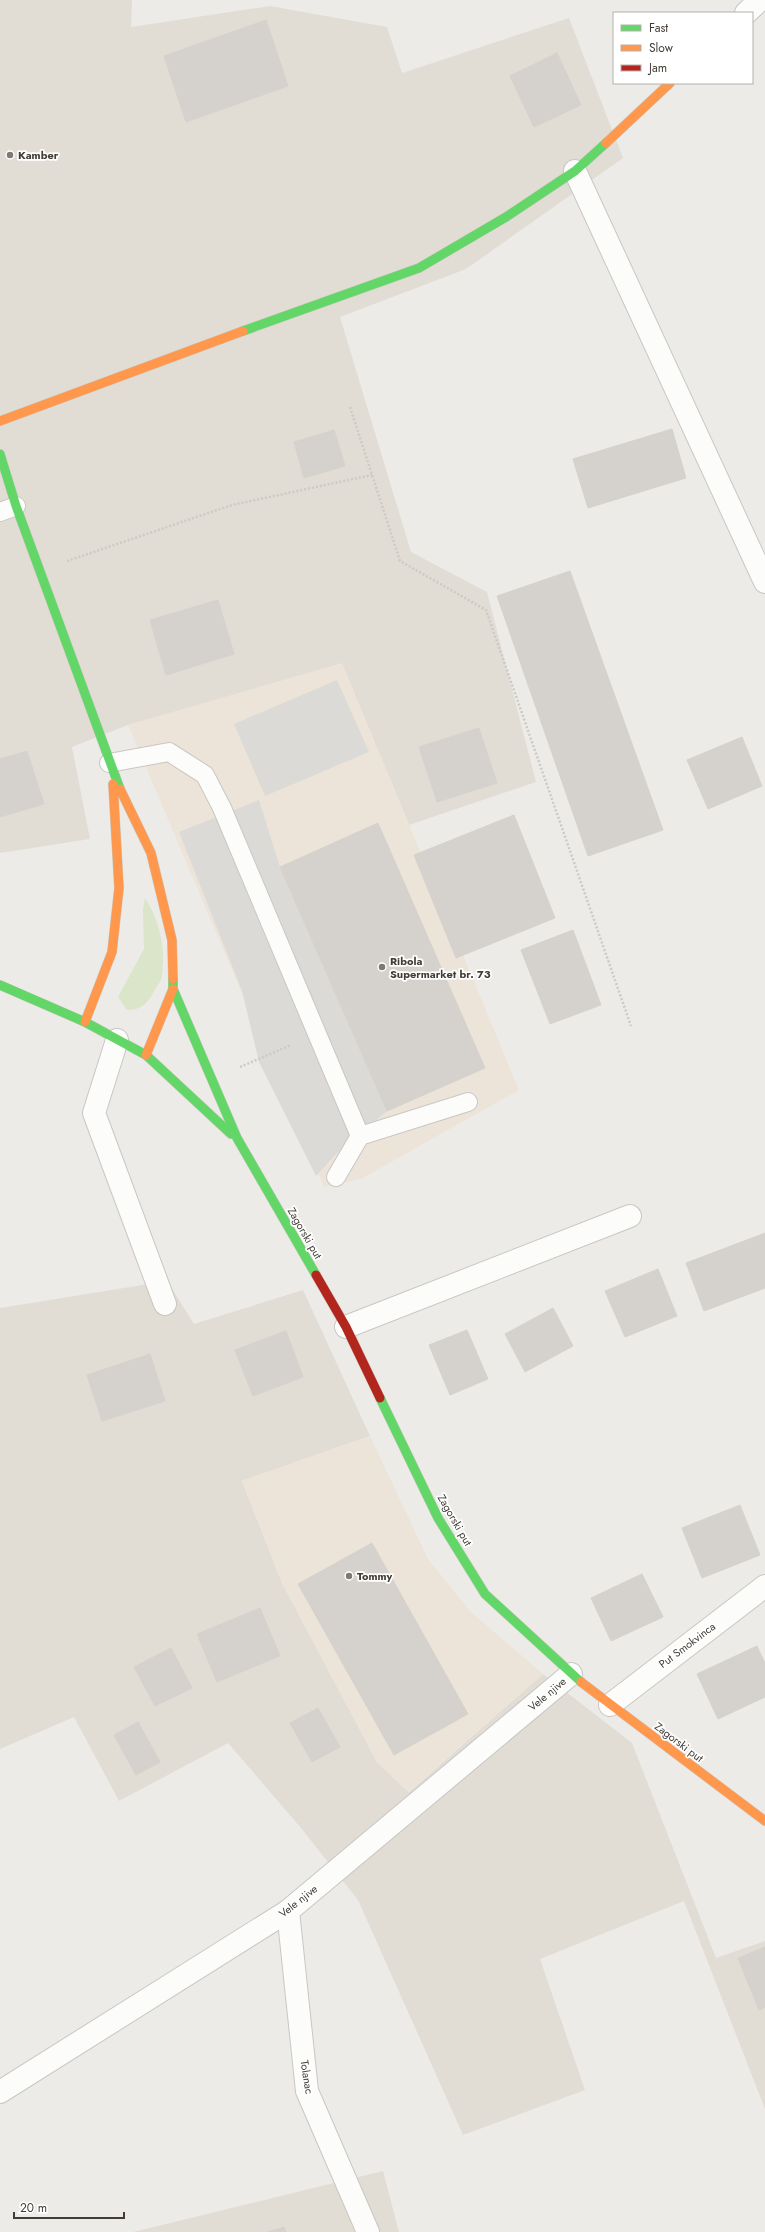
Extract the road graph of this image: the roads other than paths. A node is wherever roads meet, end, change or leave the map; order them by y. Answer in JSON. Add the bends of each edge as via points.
{"nodes":[{"id":1,"x":760,"y":0,"type":"edge"},
{"id":2,"x":747,"y":12,"type":"edge"},
{"id":3,"x":669,"y":84,"type":"edge"},
{"id":4,"x":575,"y":171,"type":"junction"},
{"id":5,"x":0,"y":421,"type":"edge"},
{"id":6,"x":0,"y":454,"type":"edge"},
{"id":7,"x":8,"y":509,"type":"edge"},
{"id":8,"x":765,"y":582,"type":"edge"},
{"id":9,"x":111,"y":768,"type":"junction"},
{"id":10,"x":0,"y":985,"type":"edge"},
{"id":11,"x":173,"y":989,"type":"junction"},
{"id":12,"x":85,"y":1022,"type":"junction"},
{"id":13,"x":117,"y":1040,"type":"junction"},
{"id":14,"x":146,"y":1055,"type":"junction"},
{"id":15,"x":468,"y":1102,"type":"dead end"},
{"id":16,"x":360,"y":1136,"type":"junction"},
{"id":17,"x":237,"y":1138,"type":"junction"},
{"id":18,"x":336,"y":1177,"type":"dead end"},
{"id":19,"x":630,"y":1216,"type":"dead end"},
{"id":20,"x":164,"y":1304,"type":"dead end"},
{"id":21,"x":346,"y":1327,"type":"junction"},
{"id":22,"x":765,"y":1586,"type":"edge"},
{"id":23,"x":571,"y":1674,"type":"junction"},
{"id":24,"x":610,"y":1705,"type":"junction"},
{"id":25,"x":765,"y":1821,"type":"edge"},
{"id":26,"x":288,"y":1911,"type":"junction"},
{"id":27,"x":0,"y":2092,"type":"edge"},
{"id":28,"x":368,"y":2232,"type":"edge"}],
"edges":[{"from":1,"to":2,"type":"street"},
{"from":3,"to":4,"type":"main road"},
{"from":4,"to":5,"type":"main road","via":[[506,217],[419,268]]},
{"from":4,"to":8,"type":"street"},
{"from":6,"to":7,"type":"main road"},
{"from":7,"to":9,"type":"main road","via":[[39,570]]},
{"from":9,"to":11,"type":"main road","via":[[151,853],[172,940]]},
{"from":9,"to":12,"type":"main road","via":[[119,888],[112,952]]},
{"from":9,"to":16,"type":"lane","via":[[169,752],[205,775],[226,816]]},
{"from":10,"to":12,"type":"main road"},
{"from":11,"to":14,"type":"main road"},
{"from":11,"to":17,"type":"main road"},
{"from":12,"to":13,"type":"main road"},
{"from":13,"to":14,"type":"main road"},
{"from":13,"to":20,"type":"street","via":[[94,1113]]},
{"from":14,"to":17,"type":"main road"},
{"from":15,"to":16,"type":"lane"},
{"from":16,"to":18,"type":"lane"},
{"from":17,"to":21,"type":"main road","name":"Zagorski put"},
{"from":19,"to":21,"type":"street"},
{"from":21,"to":23,"type":"main road","name":"Zagorski put","via":[[438,1518],[485,1594]]},
{"from":22,"to":24,"type":"street","name":"Put Smokvinca"},
{"from":23,"to":24,"type":"main road","name":"Zagorski put"},
{"from":23,"to":26,"type":"street","name":"Vele njive"},
{"from":24,"to":25,"type":"main road","name":"Zagorski put"},
{"from":26,"to":27,"type":"street","name":"Vele njive"},
{"from":26,"to":28,"type":"street","name":"Tolanac","via":[[307,2091]]}]}
